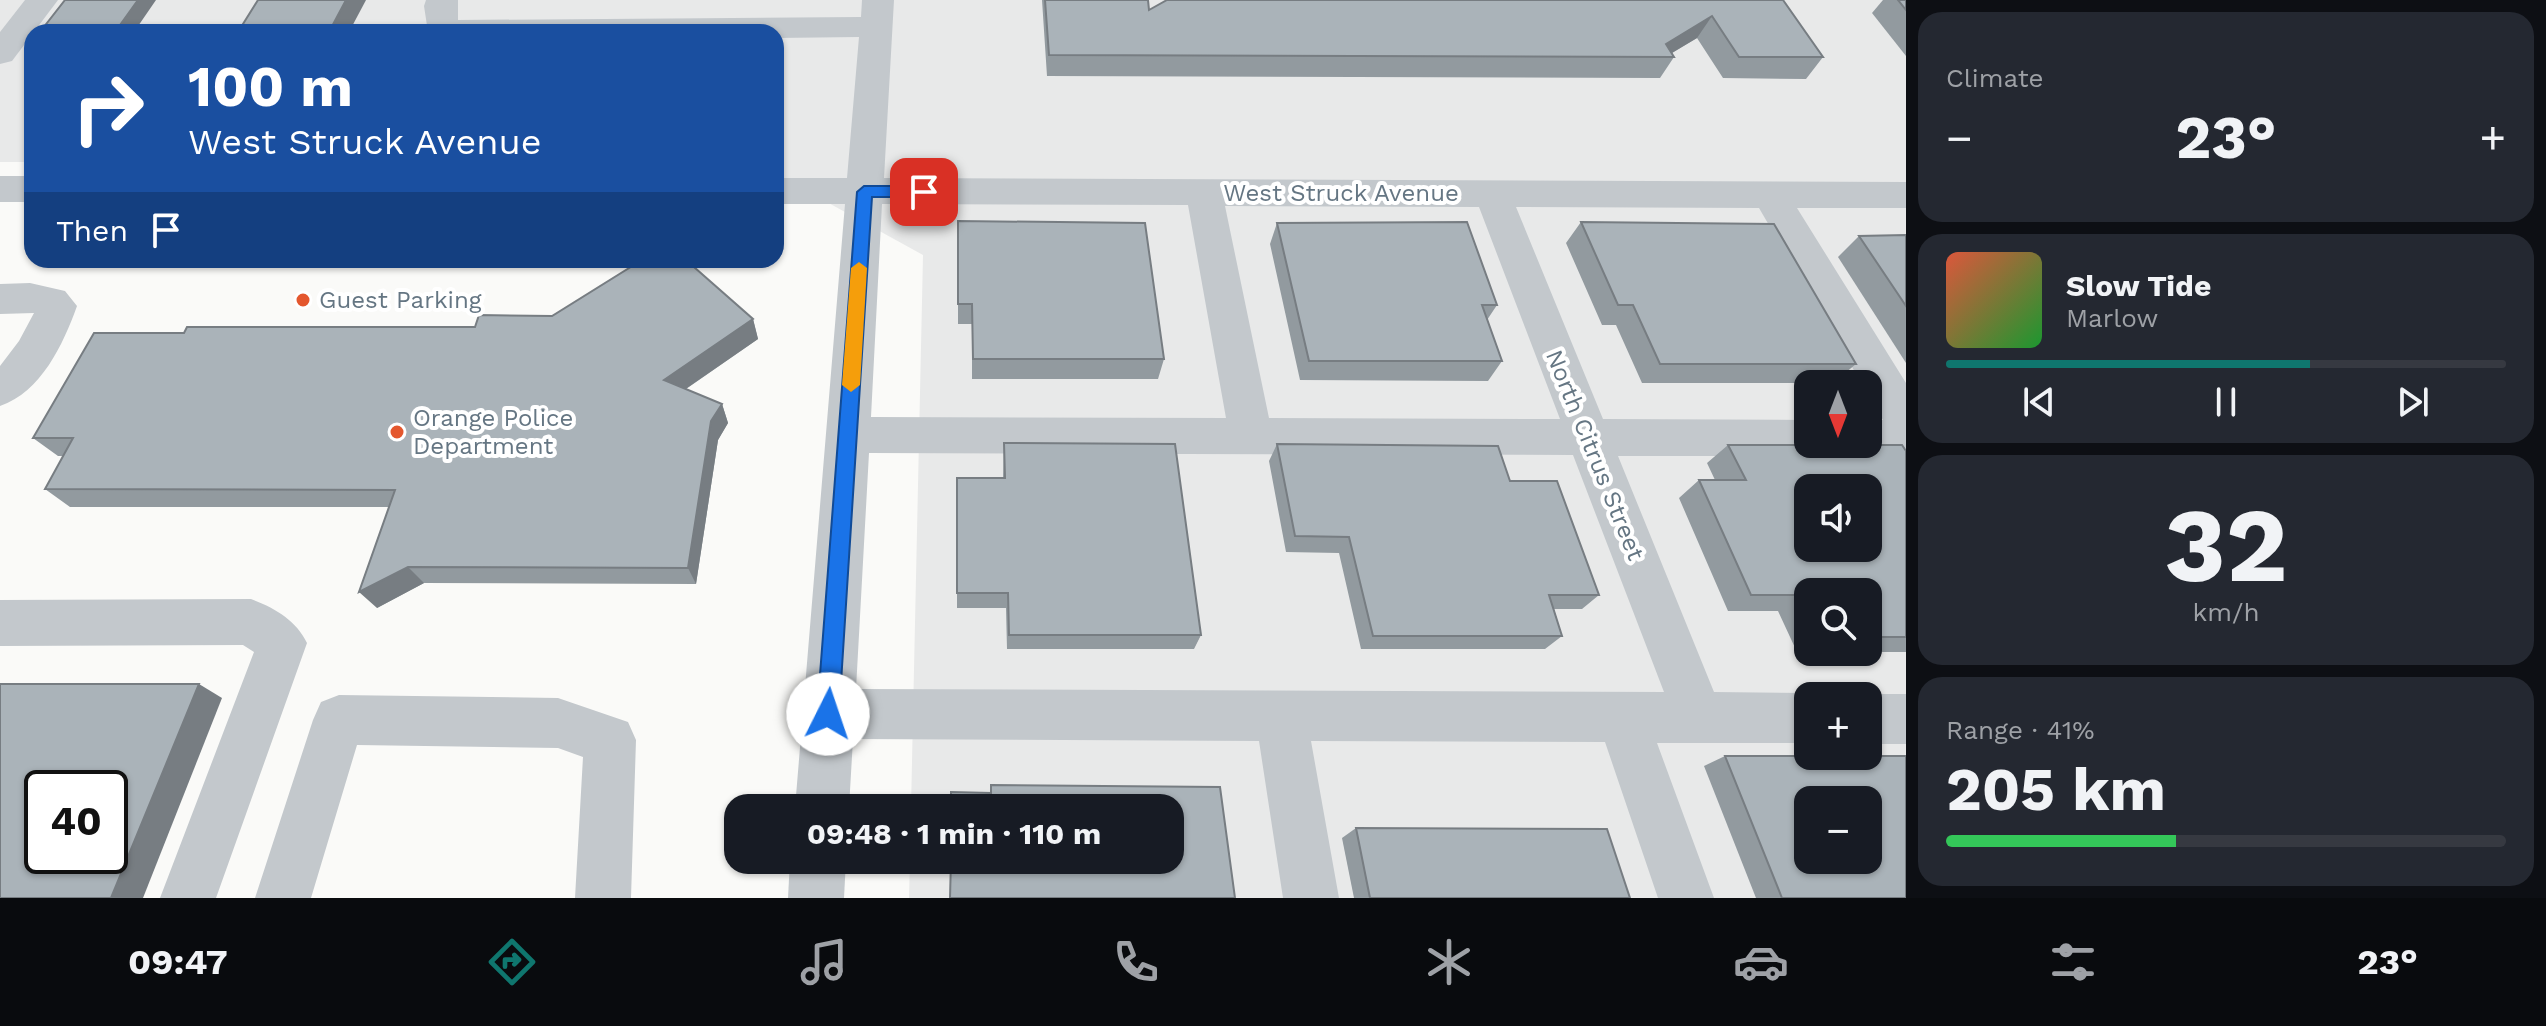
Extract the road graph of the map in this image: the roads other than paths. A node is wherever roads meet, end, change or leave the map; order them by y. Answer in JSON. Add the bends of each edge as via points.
{"nodes":[{"id":1,"x":42,"y":0,"type":"edge"},
{"id":2,"x":442,"y":0,"type":"edge"},
{"id":3,"x":878,"y":14,"type":"edge"},
{"id":4,"x":442,"y":24,"type":"edge"},
{"id":5,"x":606,"y":24,"type":"edge"},
{"id":6,"x":0,"y":54,"type":"edge"},
{"id":7,"x":0,"y":189,"type":"edge"},
{"id":8,"x":24,"y":189,"type":"edge"},
{"id":9,"x":784,"y":191,"type":"edge"},
{"id":10,"x":864,"y":192,"type":"junction"},
{"id":11,"x":1204,"y":193,"type":"junction"},
{"id":12,"x":1492,"y":193,"type":"junction"},
{"id":13,"x":1770,"y":194,"type":"junction"},
{"id":14,"x":1906,"y":195,"type":"edge"},
{"id":15,"x":0,"y":299,"type":"edge"},
{"id":16,"x":0,"y":389,"type":"edge"},
{"id":17,"x":1906,"y":420,"type":"edge"},
{"id":18,"x":847,"y":435,"type":"junction"},
{"id":19,"x":1251,"y":437,"type":"junction"},
{"id":20,"x":1588,"y":437,"type":"junction"},
{"id":21,"x":1794,"y":438,"type":"edge"},
{"id":22,"x":1882,"y":438,"type":"edge"},
{"id":23,"x":1906,"y":438,"type":"edge"},
{"id":24,"x":0,"y":623,"type":"edge"},
{"id":25,"x":828,"y":714,"type":"junction"},
{"id":26,"x":1281,"y":715,"type":"junction"},
{"id":27,"x":1622,"y":717,"type":"junction"},
{"id":28,"x":1699,"y":718,"type":"junction"},
{"id":29,"x":1794,"y":718,"type":"edge"},
{"id":30,"x":1882,"y":719,"type":"edge"},
{"id":31,"x":1906,"y":719,"type":"edge"},
{"id":32,"x":823,"y":794,"type":"edge"},
{"id":33,"x":817,"y":874,"type":"edge"},
{"id":34,"x":188,"y":898,"type":"edge"},
{"id":35,"x":283,"y":898,"type":"edge"},
{"id":36,"x":603,"y":898,"type":"edge"},
{"id":37,"x":816,"y":898,"type":"edge"},
{"id":38,"x":1311,"y":898,"type":"edge"},
{"id":39,"x":1686,"y":898,"type":"edge"}],
"edges":[{"from":1,"to":6,"type":"street"},
{"from":2,"to":4,"type":"street"},
{"from":3,"to":5,"type":"street"},
{"from":3,"to":10,"type":"street"},
{"from":7,"to":8,"type":"street"},
{"from":9,"to":10,"type":"street","name":"West Struck Avenue"},
{"from":10,"to":11,"type":"street","name":"West Struck Avenue"},
{"from":10,"to":18,"type":"street"},
{"from":11,"to":12,"type":"street","name":"West Struck Avenue"},
{"from":11,"to":19,"type":"street"},
{"from":12,"to":13,"type":"street","name":"West Struck Avenue"},
{"from":12,"to":20,"type":"street","name":"North Citrus Street"},
{"from":13,"to":14,"type":"street","name":"West Struck Avenue"},
{"from":13,"to":17,"type":"street"},
{"from":15,"to":16,"type":"street","via":[[36,299],[57,306],[14,381]]},
{"from":18,"to":19,"type":"street"},
{"from":18,"to":25,"type":"street"},
{"from":19,"to":20,"type":"street"},
{"from":20,"to":21,"type":"street"},
{"from":20,"to":28,"type":"street","name":"North Citrus Street"},
{"from":22,"to":23,"type":"street"},
{"from":24,"to":34,"type":"street","via":[[251,622],[282,643]]},
{"from":25,"to":26,"type":"street"},
{"from":25,"to":32,"type":"street"},
{"from":26,"to":27,"type":"street"},
{"from":26,"to":38,"type":"street"},
{"from":27,"to":28,"type":"street"},
{"from":27,"to":39,"type":"street"},
{"from":28,"to":29,"type":"street"},
{"from":30,"to":31,"type":"street"},
{"from":33,"to":37,"type":"street"},
{"from":35,"to":36,"type":"street","via":[[339,720],[558,723],[610,740]]}]}
